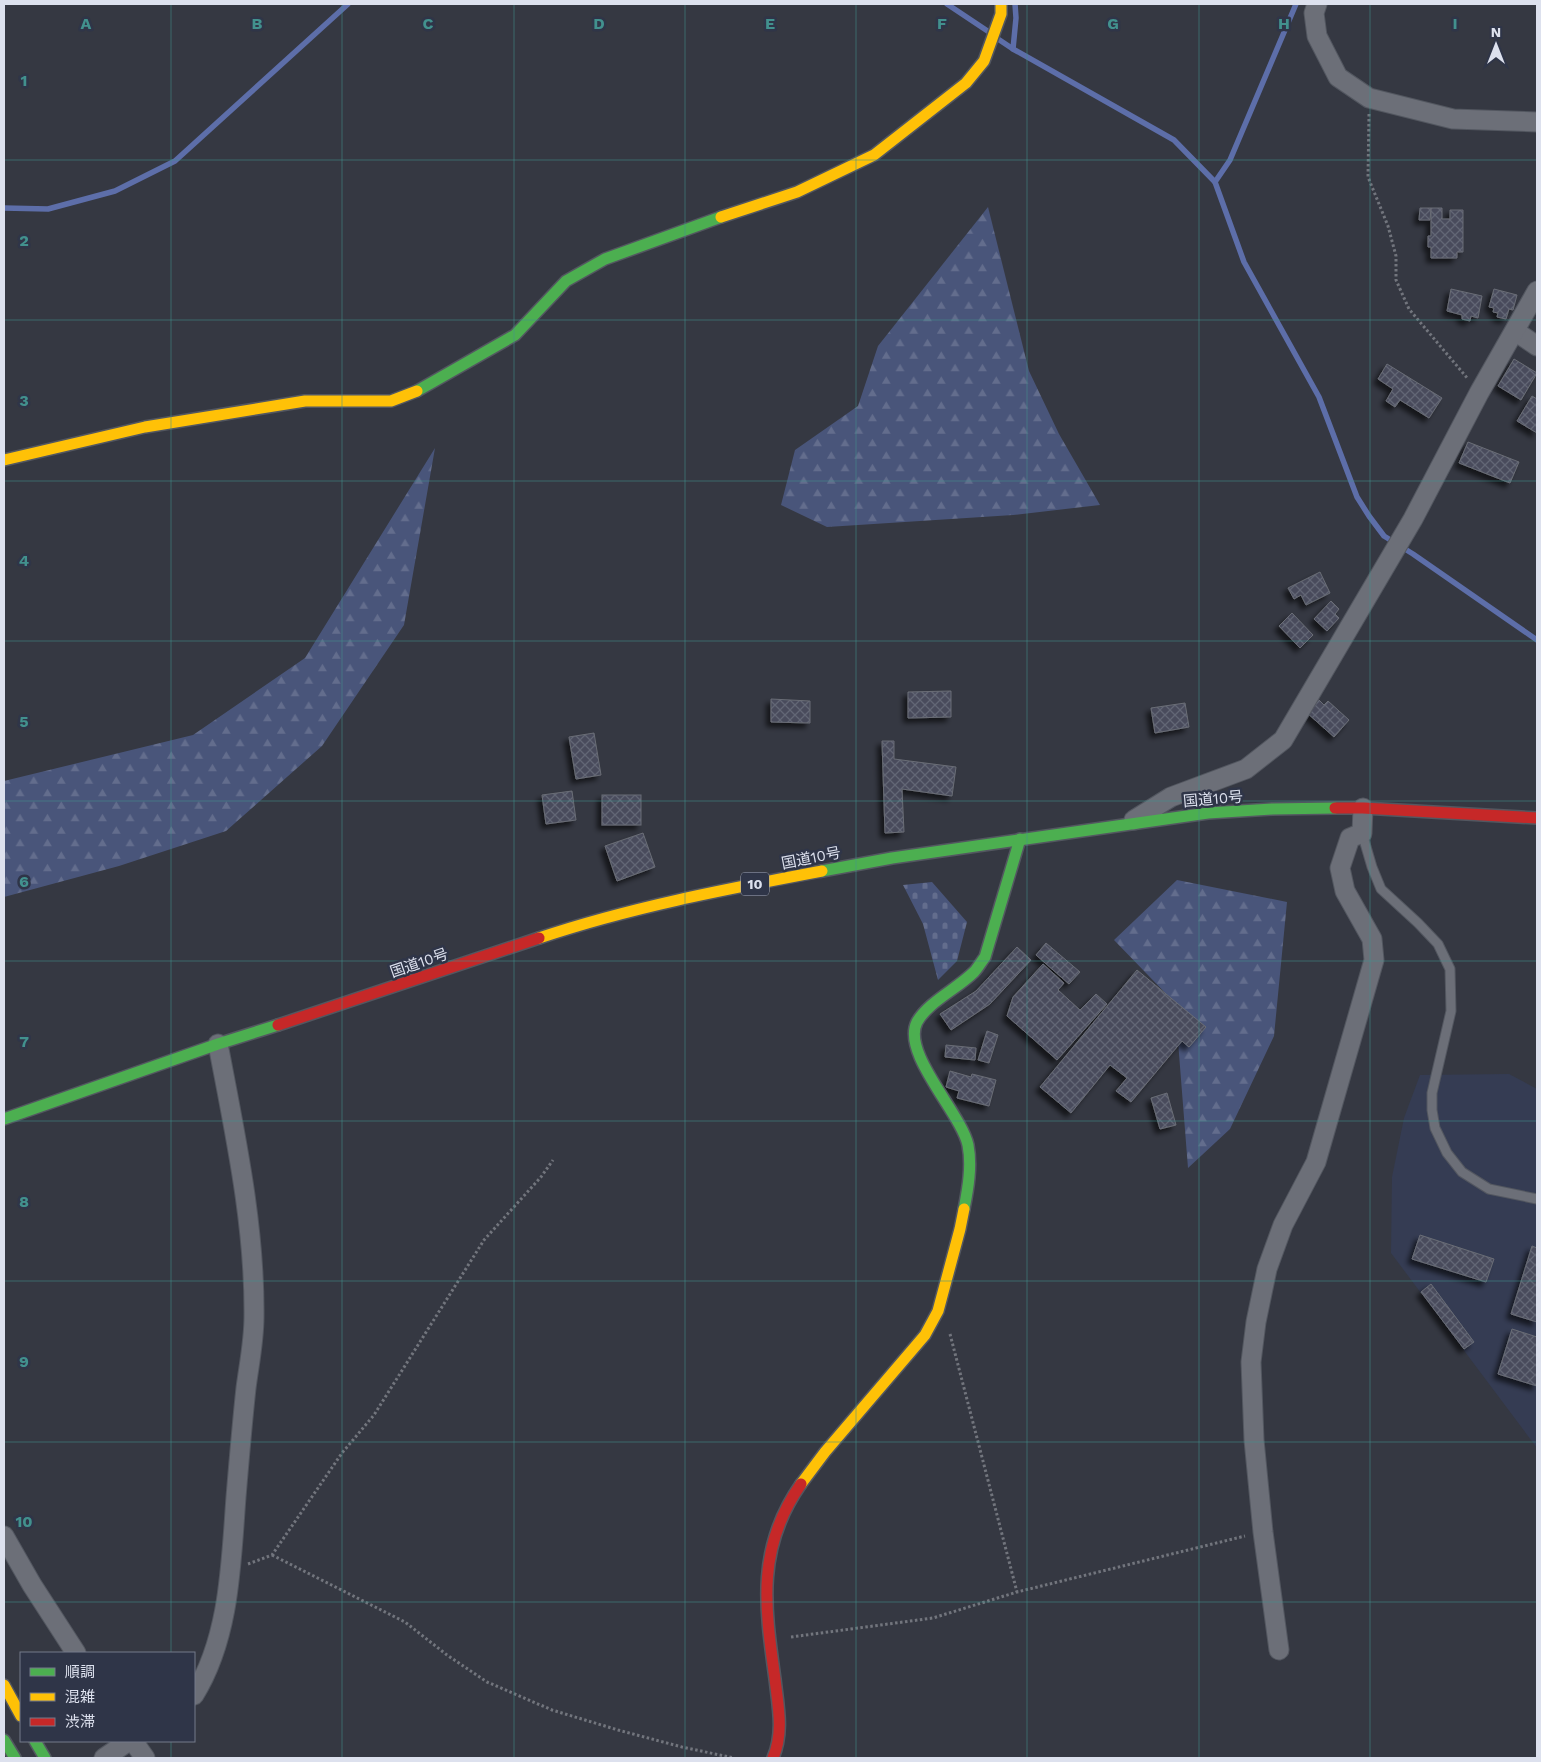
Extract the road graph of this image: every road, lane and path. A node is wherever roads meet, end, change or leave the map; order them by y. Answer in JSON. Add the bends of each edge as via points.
{"nodes":[{"id":1,"x":1317,"y":4,"type":"edge"},
{"id":2,"x":1001,"y":9,"type":"edge"},
{"id":3,"x":1369,"y":98,"type":"junction"},
{"id":4,"x":1537,"y":122,"type":"edge"},
{"id":5,"x":1537,"y":291,"type":"edge"},
{"id":6,"x":1515,"y":332,"type":"junction"},
{"id":7,"x":1537,"y":346,"type":"edge"},
{"id":8,"x":1479,"y":393,"type":"junction"},
{"id":9,"x":4,"y":460,"type":"edge"},
{"id":10,"x":1363,"y":808,"type":"junction"},
{"id":11,"x":1537,"y":818,"type":"edge"},
{"id":12,"x":1129,"y":823,"type":"junction"},
{"id":13,"x":1362,"y":833,"type":"junction"},
{"id":14,"x":1020,"y":838,"type":"junction"},
{"id":15,"x":218,"y":1044,"type":"junction"},
{"id":16,"x":4,"y":1119,"type":"edge"},
{"id":17,"x":553,"y":1160,"type":"dead end"},
{"id":18,"x":1537,"y":1199,"type":"edge"},
{"id":19,"x":938,"y":1311,"type":"junction"},
{"id":20,"x":1263,"y":1532,"type":"junction"},
{"id":21,"x":4,"y":1536,"type":"edge"},
{"id":22,"x":272,"y":1555,"type":"junction"},
{"id":23,"x":230,"y":1569,"type":"junction"},
{"id":24,"x":1017,"y":1592,"type":"junction"},
{"id":25,"x":771,"y":1640,"type":"junction"},
{"id":26,"x":1279,"y":1650,"type":"dead end"},
{"id":27,"x":75,"y":1652,"type":"edge"},
{"id":28,"x":4,"y":1684,"type":"edge"},
{"id":29,"x":195,"y":1693,"type":"edge"},
{"id":30,"x":20,"y":1714,"type":"edge"},
{"id":31,"x":4,"y":1740,"type":"edge"},
{"id":32,"x":36,"y":1742,"type":"edge"},
{"id":33,"x":128,"y":1742,"type":"edge"},
{"id":34,"x":15,"y":1758,"type":"edge"},
{"id":35,"x":45,"y":1758,"type":"edge"},
{"id":36,"x":104,"y":1758,"type":"edge"},
{"id":37,"x":145,"y":1758,"type":"edge"},
{"id":38,"x":734,"y":1758,"type":"edge"},
{"id":39,"x":773,"y":1758,"type":"edge"}],
"edges":[{"from":1,"to":3,"type":"street","via":[[1314,13],[1317,36],[1338,78]]},
{"from":2,"to":9,"type":"main road","via":[[984,61],[966,82],[874,154],[797,192],[605,259],[566,281],[515,335],[413,393],[391,401],[305,401],[146,426]]},
{"from":3,"to":4,"type":"street","via":[[1453,119]]},
{"from":3,"to":8,"type":"path","via":[[1368,177],[1388,226],[1396,256],[1396,280],[1409,309]]},
{"from":5,"to":6,"type":"street"},
{"from":6,"to":7,"type":"street"},
{"from":6,"to":8,"type":"street"},
{"from":8,"to":12,"type":"street","via":[[1414,519],[1283,740],[1246,769],[1171,797]]},
{"from":10,"to":11,"type":"main road","name":"国道10号","number":"10"},
{"from":10,"to":12,"type":"main road","name":"国道10号","number":"10","via":[[1272,809]]},
{"from":10,"to":13,"type":"street"},
{"from":12,"to":14,"type":"main road","name":"国道10号","number":"10"},
{"from":13,"to":18,"type":"lane","via":[[1381,889],[1438,944],[1450,969],[1451,1011],[1432,1093],[1435,1128],[1446,1152],[1462,1172],[1489,1189]]},
{"from":13,"to":20,"type":"street","via":[[1350,838],[1340,868],[1344,891],[1372,939],[1374,960],[1316,1162],[1280,1234],[1267,1269],[1256,1322],[1251,1362]]},
{"from":14,"to":15,"type":"main road","name":"国道10号","number":"10","via":[[738,887],[632,911]]},
{"from":14,"to":19,"type":"main road","via":[[985,957],[974,972],[925,1012],[916,1024],[915,1040],[922,1066],[962,1127],[968,1146],[969,1181]]},
{"from":15,"to":16,"type":"main road","name":"国道10号","number":"10"},
{"from":15,"to":23,"type":"street","via":[[242,1174],[252,1253],[254,1309]]},
{"from":17,"to":22,"type":"path","via":[[484,1240],[374,1415],[342,1453]]},
{"from":19,"to":24,"type":"path","via":[[950,1335]]},
{"from":19,"to":25,"type":"main road","via":[[925,1334],[812,1468],[788,1502],[775,1535],[767,1570]]},
{"from":20,"to":24,"type":"path"},
{"from":20,"to":26,"type":"street"},
{"from":21,"to":27,"type":"street"},
{"from":22,"to":23,"type":"path"},
{"from":22,"to":38,"type":"path","via":[[405,1622],[487,1682],[552,1710],[682,1748]]},
{"from":23,"to":29,"type":"street","via":[[223,1621],[206,1676]]},
{"from":24,"to":25,"type":"path","via":[[933,1618]]},
{"from":25,"to":39,"type":"main road","via":[[780,1705],[778,1749]]},
{"from":28,"to":30,"type":"main road"},
{"from":31,"to":34,"type":"main road"},
{"from":32,"to":35,"type":"main road"},
{"from":33,"to":36,"type":"street"},
{"from":33,"to":37,"type":"street"}]}
